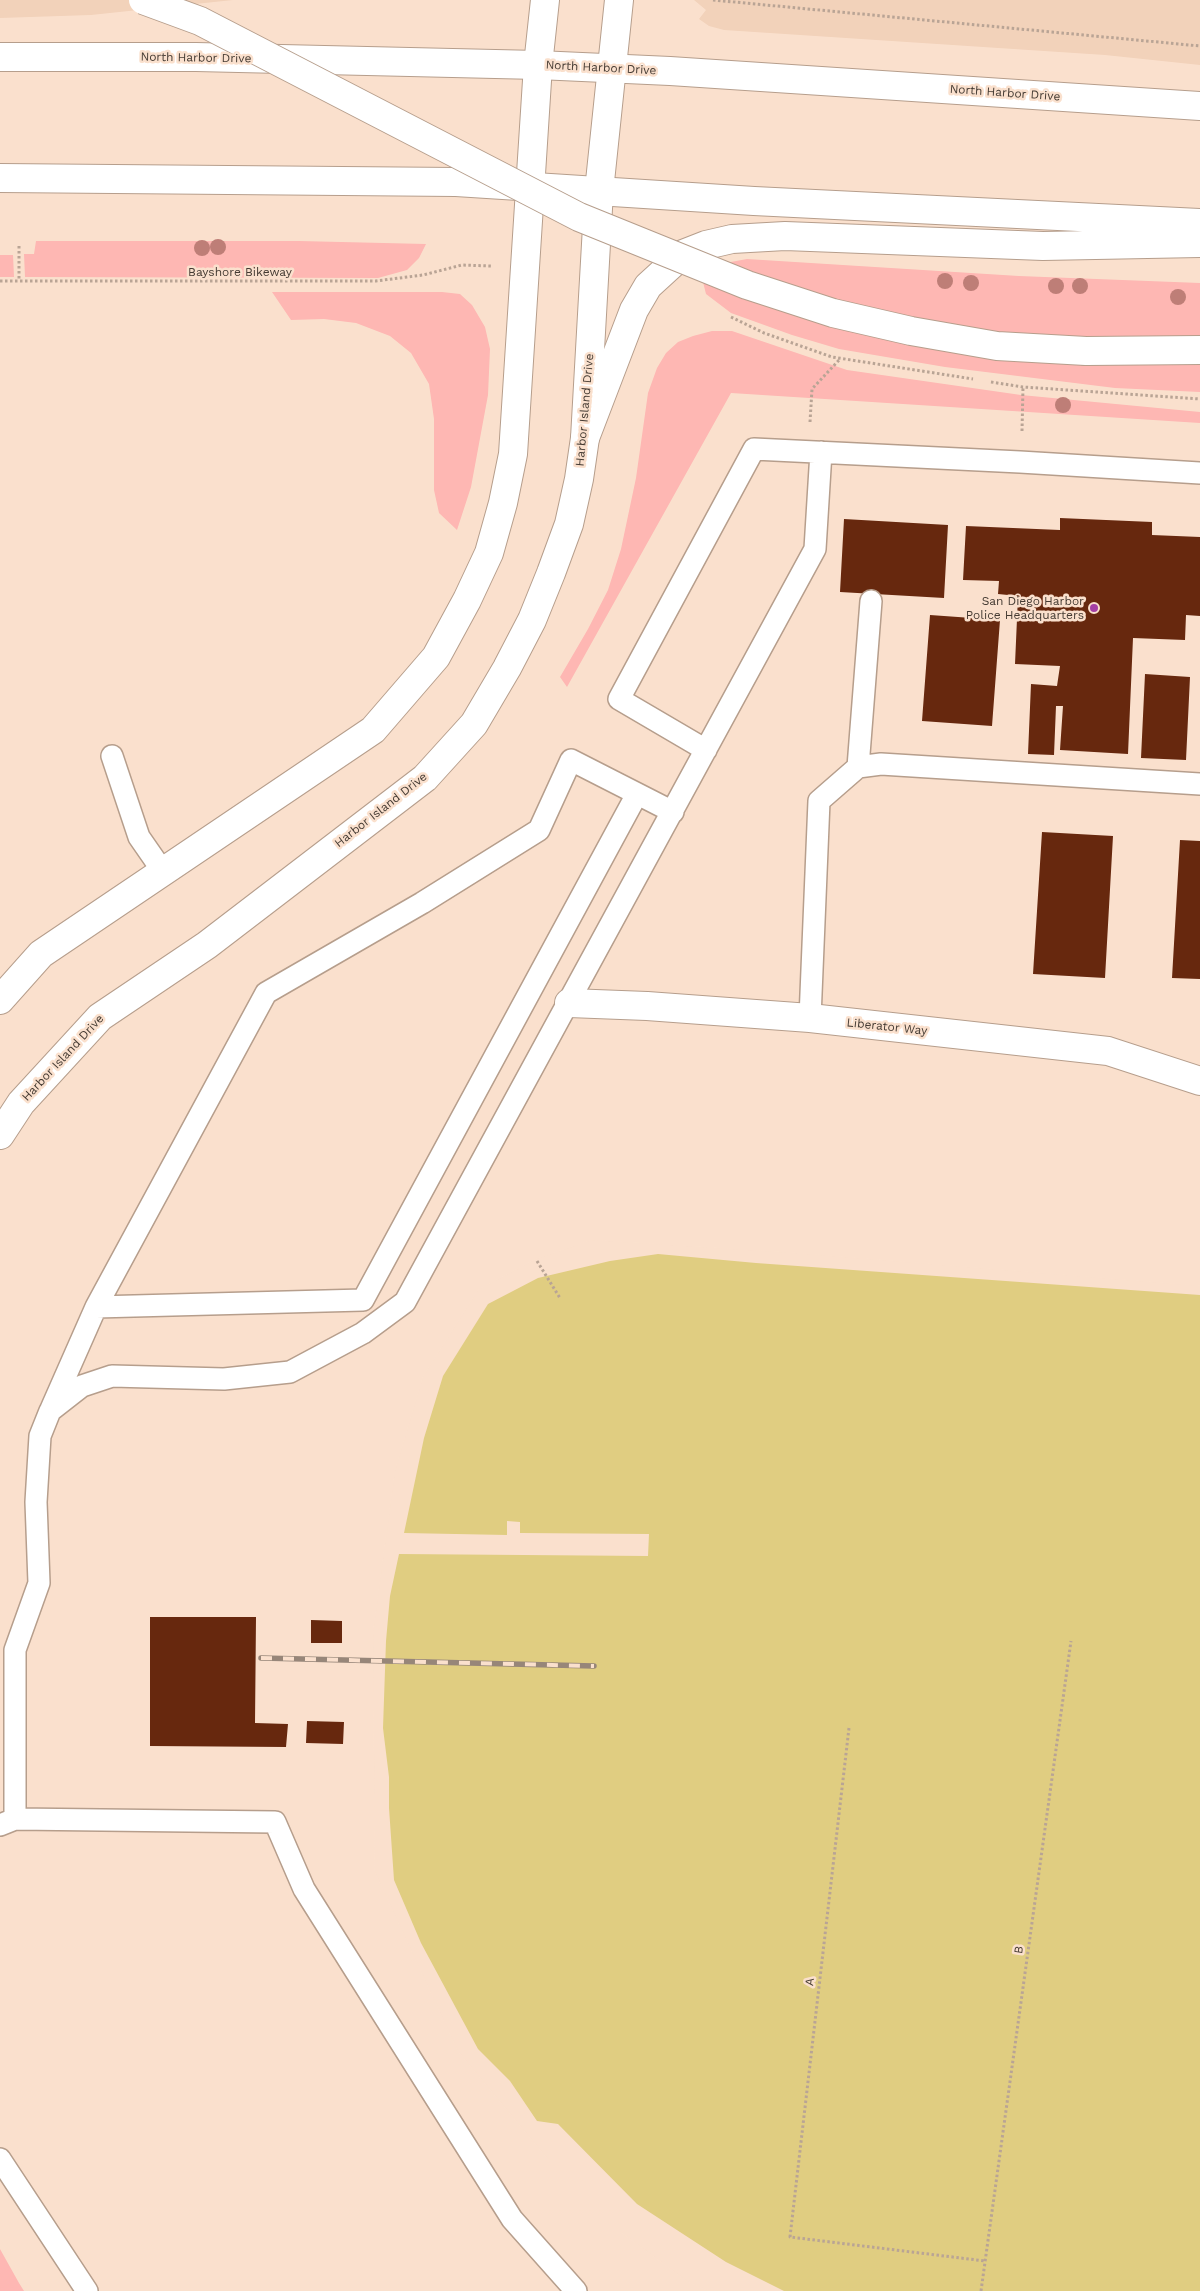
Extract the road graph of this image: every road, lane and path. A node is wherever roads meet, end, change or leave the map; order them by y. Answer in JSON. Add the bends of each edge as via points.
{"nodes":[{"id":1,"x":143,"y":0,"type":"edge"},
{"id":2,"x":544,"y":0,"type":"edge"},
{"id":3,"x":620,"y":0,"type":"edge"},
{"id":4,"x":714,"y":0,"type":"edge"},
{"id":5,"x":1200,"y":46,"type":"edge"},
{"id":6,"x":0,"y":57,"type":"edge"},
{"id":7,"x":538,"y":65,"type":"junction"},
{"id":8,"x":612,"y":68,"type":"junction"},
{"id":9,"x":1200,"y":106,"type":"edge"},
{"id":10,"x":0,"y":178,"type":"edge"},
{"id":11,"x":530,"y":186,"type":"junction"},
{"id":12,"x":599,"y":191,"type":"junction"},
{"id":13,"x":1200,"y":223,"type":"edge"},
{"id":14,"x":1200,"y":243,"type":"edge"},
{"id":15,"x":18,"y":246,"type":"dead end"},
{"id":16,"x":478,"y":266,"type":"dead end"},
{"id":17,"x":0,"y":281,"type":"edge"},
{"id":18,"x":19,"y":281,"type":"junction"},
{"id":19,"x":1200,"y":350,"type":"edge"},
{"id":20,"x":840,"y":359,"type":"dead end"},
{"id":21,"x":1023,"y":387,"type":"dead end"},
{"id":22,"x":811,"y":398,"type":"dead end"},
{"id":23,"x":1023,"y":412,"type":"dead end"},
{"id":24,"x":585,"y":438,"type":"junction"},
{"id":25,"x":821,"y":452,"type":"junction"},
{"id":26,"x":1200,"y":473,"type":"edge"},
{"id":27,"x":871,"y":601,"type":"dead end"},
{"id":28,"x":706,"y":750,"type":"junction"},
{"id":29,"x":112,"y":756,"type":"dead end"},
{"id":30,"x":858,"y":767,"type":"junction"},
{"id":31,"x":1200,"y":784,"type":"edge"},
{"id":32,"x":632,"y":802,"type":"junction"},
{"id":33,"x":673,"y":812,"type":"junction"},
{"id":34,"x":164,"y":873,"type":"junction"},
{"id":35,"x":0,"y":1000,"type":"edge"},
{"id":36,"x":569,"y":1003,"type":"junction"},
{"id":37,"x":810,"y":1018,"type":"junction"},
{"id":38,"x":1200,"y":1081,"type":"edge"},
{"id":39,"x":0,"y":1135,"type":"edge"},
{"id":40,"x":538,"y":1261,"type":"dead end"},
{"id":41,"x":560,"y":1298,"type":"dead end"},
{"id":42,"x":96,"y":1307,"type":"junction"},
{"id":43,"x":50,"y":1411,"type":"junction"},
{"id":44,"x":1071,"y":1641,"type":"dead end"},
{"id":45,"x":8,"y":1649,"type":"edge"},
{"id":46,"x":849,"y":1728,"type":"dead end"},
{"id":47,"x":7,"y":1822,"type":"edge"},
{"id":48,"x":0,"y":2159,"type":"edge"},
{"id":49,"x":985,"y":2261,"type":"junction"},
{"id":50,"x":87,"y":2291,"type":"edge"},
{"id":51,"x":576,"y":2291,"type":"edge"},
{"id":52,"x":981,"y":2291,"type":"edge"}],
"edges":[{"from":1,"to":19,"type":"main road","bridge":true,"via":[[200,21],[579,217],[747,285],[833,313],[997,346],[1086,351]]},
{"from":2,"to":7,"type":"main road"},
{"from":3,"to":8,"type":"main road","name":"Harbor Island Drive"},
{"from":4,"to":5,"type":"path"},
{"from":6,"to":7,"type":"main road","name":"North Harbor Drive","via":[[196,57]]},
{"from":7,"to":8,"type":"main road","name":"North Harbor Drive"},
{"from":7,"to":11,"type":"main road"},
{"from":8,"to":9,"type":"main road","name":"North Harbor Drive"},
{"from":8,"to":12,"type":"main road","name":"Harbor Island Drive"},
{"from":10,"to":11,"type":"main road","via":[[456,182]]},
{"from":11,"to":12,"type":"main road"},
{"from":11,"to":34,"type":"main road","via":[[513,454],[489,553],[467,600],[436,658],[373,730]]},
{"from":12,"to":13,"type":"main road"},
{"from":12,"to":24,"type":"main road","name":"Harbor Island Drive"},
{"from":14,"to":24,"type":"main road","via":[[1043,246],[785,236],[732,239],[706,245],[683,254],[648,286],[634,310]]},
{"from":15,"to":18,"type":"path"},
{"from":16,"to":18,"type":"path","name":"Bayshore Bikeway","via":[[462,265],[423,275],[376,281]]},
{"from":17,"to":18,"type":"path","name":"Bayshore Bikeway"},
{"from":20,"to":22,"type":"path","via":[[812,389]]},
{"from":21,"to":23,"type":"path"},
{"from":24,"to":39,"type":"main road","name":"Harbor Island Drive","via":[[569,524],[551,573],[524,636],[474,724],[425,778],[207,945],[100,1017],[21,1103]]},
{"from":25,"to":26,"type":"lane"},
{"from":25,"to":28,"type":"lane","via":[[815,549]]},
{"from":25,"to":28,"type":"lane","via":[[754,449],[619,699]]},
{"from":27,"to":30,"type":"lane"},
{"from":28,"to":33,"type":"lane"},
{"from":29,"to":34,"type":"lane","via":[[139,837]]},
{"from":30,"to":31,"type":"lane","via":[[881,764]]},
{"from":30,"to":37,"type":"lane","via":[[819,801]]},
{"from":32,"to":33,"type":"lane"},
{"from":32,"to":42,"type":"lane","via":[[571,760],[538,830],[422,903],[266,992]]},
{"from":32,"to":42,"type":"lane","via":[[364,1300]]},
{"from":33,"to":36,"type":"lane"},
{"from":34,"to":35,"type":"main road","via":[[41,954]]},
{"from":36,"to":37,"type":"main road","name":"Liberator Way"},
{"from":36,"to":43,"type":"lane","via":[[405,1302],[364,1333],[290,1372],[224,1379],[112,1376],[82,1386]]},
{"from":37,"to":38,"type":"main road","name":"Liberator Way","via":[[1108,1051]]},
{"from":40,"to":41,"type":"path"},
{"from":42,"to":43,"type":"lane"},
{"from":43,"to":45,"type":"lane","via":[[40,1436],[36,1502],[39,1583]]},
{"from":44,"to":49,"type":"path","name":"B"},
{"from":45,"to":47,"type":"lane"},
{"from":46,"to":49,"type":"path","name":"A","via":[[790,2237]]},
{"from":47,"to":51,"type":"lane","via":[[275,1822],[304,1889],[512,2219]]},
{"from":48,"to":50,"type":"lane"},
{"from":49,"to":52,"type":"path","name":"B"}]}
